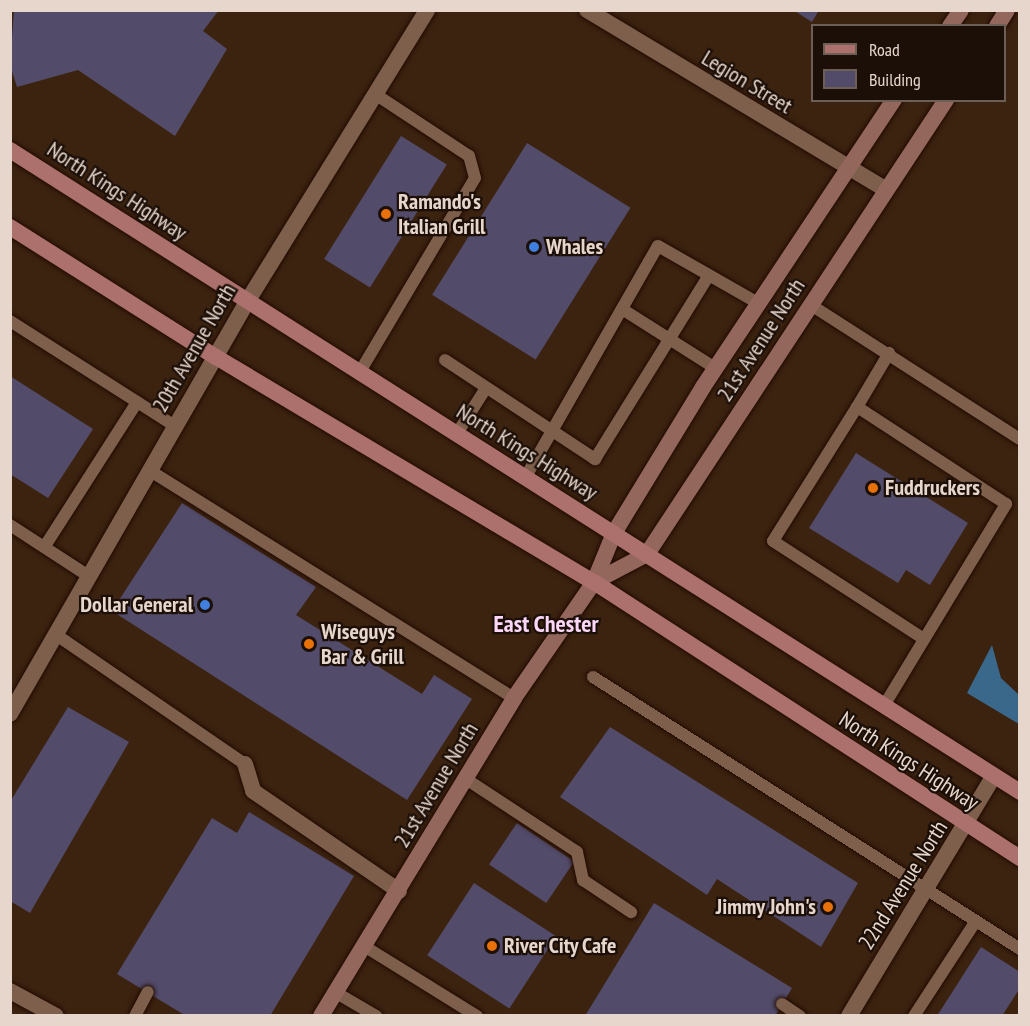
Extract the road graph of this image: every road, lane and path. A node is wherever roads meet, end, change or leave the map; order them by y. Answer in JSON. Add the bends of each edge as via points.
{"nodes":[{"id":1,"x":427,"y":10,"type":"edge"},
{"id":2,"x":587,"y":10,"type":"edge"},
{"id":3,"x":961,"y":10,"type":"edge"},
{"id":4,"x":1007,"y":10,"type":"edge"},
{"id":5,"x":951,"y":24,"type":"edge"},
{"id":6,"x":998,"y":24,"type":"edge"},
{"id":7,"x":375,"y":94,"type":"junction"},
{"id":8,"x":893,"y":102,"type":"edge"},
{"id":9,"x":945,"y":102,"type":"edge"},
{"id":10,"x":10,"y":150,"type":"edge"},
{"id":11,"x":844,"y":168,"type":"junction"},
{"id":12,"x":885,"y":189,"type":"junction"},
{"id":13,"x":10,"y":227,"type":"edge"},
{"id":14,"x":709,"y":275,"type":"junction"},
{"id":15,"x":250,"y":297,"type":"junction"},
{"id":16,"x":758,"y":303,"type":"junction"},
{"id":17,"x":811,"y":305,"type":"junction"},
{"id":18,"x":622,"y":309,"type":"junction"},
{"id":19,"x":10,"y":321,"type":"edge"},
{"id":20,"x":672,"y":339,"type":"junction"},
{"id":21,"x":889,"y":353,"type":"junction"},
{"id":22,"x":216,"y":357,"type":"junction"},
{"id":23,"x":445,"y":360,"type":"dead end"},
{"id":24,"x":716,"y":368,"type":"junction"},
{"id":25,"x":361,"y":370,"type":"junction"},
{"id":26,"x":486,"y":388,"type":"junction"},
{"id":27,"x":137,"y":402,"type":"junction"},
{"id":28,"x":857,"y":407,"type":"junction"},
{"id":29,"x":175,"y":426,"type":"junction"},
{"id":30,"x":552,"y":431,"type":"junction"},
{"id":31,"x":456,"y":435,"type":"junction"},
{"id":32,"x":1020,"y":439,"type":"edge"},
{"id":33,"x":149,"y":470,"type":"junction"},
{"id":34,"x":525,"y":478,"type":"junction"},
{"id":35,"x":10,"y":525,"type":"edge"},
{"id":36,"x":614,"y":533,"type":"junction"},
{"id":37,"x":45,"y":546,"type":"junction"},
{"id":38,"x":647,"y":554,"type":"junction"},
{"id":39,"x":87,"y":575,"type":"junction"},
{"id":40,"x":594,"y":582,"type":"junction"},
{"id":41,"x":54,"y":634,"type":"junction"},
{"id":42,"x":924,"y":639,"type":"junction"},
{"id":43,"x":593,"y":677,"type":"dead end"},
{"id":44,"x":514,"y":698,"type":"junction"},
{"id":45,"x":885,"y":704,"type":"junction"},
{"id":46,"x":10,"y":714,"type":"edge"},
{"id":47,"x":244,"y":764,"type":"joint"},
{"id":48,"x":994,"y":776,"type":"junction"},
{"id":49,"x":466,"y":778,"type":"junction"},
{"id":50,"x":1020,"y":792,"type":"edge"},
{"id":51,"x":966,"y":826,"type":"junction"},
{"id":52,"x":1020,"y":858,"type":"edge"},
{"id":53,"x":927,"y":889,"type":"junction"},
{"id":54,"x":399,"y":891,"type":"junction"},
{"id":55,"x":631,"y":912,"type":"dead end"},
{"id":56,"x":976,"y":921,"type":"junction"},
{"id":57,"x":364,"y":946,"type":"junction"},
{"id":58,"x":1020,"y":949,"type":"edge"},
{"id":59,"x":954,"y":950,"type":"junction"},
{"id":60,"x":10,"y":991,"type":"edge"},
{"id":61,"x":148,"y":992,"type":"dead end"},
{"id":62,"x":335,"y":992,"type":"junction"},
{"id":63,"x":782,"y":1004,"type":"dead end"},
{"id":64,"x":56,"y":1016,"type":"edge"},
{"id":65,"x":135,"y":1016,"type":"edge"},
{"id":66,"x":321,"y":1016,"type":"edge"},
{"id":67,"x":376,"y":1016,"type":"edge"},
{"id":68,"x":477,"y":1016,"type":"edge"},
{"id":69,"x":800,"y":1016,"type":"edge"},
{"id":70,"x":849,"y":1016,"type":"edge"},
{"id":71,"x":914,"y":1016,"type":"edge"},
{"id":72,"x":924,"y":1016,"type":"edge"}],
"edges":[{"from":1,"to":7,"type":"street","name":"20th Avenue North"},
{"from":2,"to":11,"type":"street","name":"Legion Street"},
{"from":3,"to":5,"type":"main road"},
{"from":4,"to":6,"type":"main road"},
{"from":7,"to":15,"type":"street","name":"20th Avenue North"},
{"from":7,"to":25,"type":"lane","via":[[469,156],[476,178]]},
{"from":8,"to":11,"type":"main road","name":"21st Avenue North"},
{"from":9,"to":12,"type":"main road","name":"21st Avenue North"},
{"from":10,"to":15,"type":"main road","name":"North Kings Highway"},
{"from":11,"to":12,"type":"street","name":"Legion Street"},
{"from":11,"to":16,"type":"main road","name":"21st Avenue North"},
{"from":12,"to":17,"type":"main road","name":"21st Avenue North"},
{"from":13,"to":22,"type":"main road","name":"North Kings Highway"},
{"from":14,"to":16,"type":"lane"},
{"from":14,"to":18,"type":"lane","via":[[658,246]]},
{"from":14,"to":20,"type":"lane"},
{"from":15,"to":22,"type":"street","name":"20th Avenue North"},
{"from":15,"to":25,"type":"main road","name":"North Kings Highway"},
{"from":16,"to":24,"type":"main road","name":"21st Avenue North"},
{"from":17,"to":21,"type":"lane"},
{"from":17,"to":38,"type":"main road","name":"21st Avenue North"},
{"from":18,"to":20,"type":"lane"},
{"from":18,"to":30,"type":"lane"},
{"from":19,"to":27,"type":"lane"},
{"from":20,"to":24,"type":"lane"},
{"from":20,"to":30,"type":"lane","via":[[595,459]]},
{"from":21,"to":28,"type":"lane"},
{"from":21,"to":32,"type":"lane"},
{"from":22,"to":29,"type":"street","name":"20th Avenue North"},
{"from":22,"to":40,"type":"main road","name":"North Kings Highway"},
{"from":23,"to":26,"type":"lane"},
{"from":24,"to":36,"type":"main road","name":"21st Avenue North"},
{"from":25,"to":31,"type":"main road","name":"North Kings Highway"},
{"from":26,"to":30,"type":"lane"},
{"from":26,"to":31,"type":"lane"},
{"from":27,"to":29,"type":"lane"},
{"from":27,"to":37,"type":"lane"},
{"from":28,"to":42,"type":"lane","via":[[1006,504]]},
{"from":28,"to":42,"type":"lane","via":[[772,541]]},
{"from":29,"to":33,"type":"street","name":"20th Avenue North"},
{"from":30,"to":34,"type":"lane"},
{"from":31,"to":34,"type":"main road","name":"North Kings Highway"},
{"from":33,"to":39,"type":"street","name":"20th Avenue North"},
{"from":33,"to":44,"type":"lane"},
{"from":34,"to":36,"type":"main road","name":"North Kings Highway"},
{"from":35,"to":37,"type":"lane"},
{"from":36,"to":38,"type":"main road","name":"North Kings Highway"},
{"from":36,"to":40,"type":"main road","name":"21st Avenue North"},
{"from":37,"to":39,"type":"lane"},
{"from":38,"to":40,"type":"main road","name":"21st Avenue North"},
{"from":38,"to":45,"type":"main road","name":"North Kings Highway"},
{"from":39,"to":41,"type":"street","name":"20th Avenue North"},
{"from":40,"to":44,"type":"main road","name":"21st Avenue North"},
{"from":40,"to":51,"type":"main road","name":"North Kings Highway"},
{"from":41,"to":46,"type":"street","name":"20th Avenue North"},
{"from":41,"to":47,"type":"lane"},
{"from":42,"to":45,"type":"lane"},
{"from":43,"to":53,"type":"lane"},
{"from":44,"to":49,"type":"main road","name":"21st Avenue North"},
{"from":45,"to":48,"type":"main road","name":"North Kings Highway"},
{"from":47,"to":54,"type":"street","via":[[253,791]]},
{"from":48,"to":50,"type":"main road","name":"North Kings Highway"},
{"from":48,"to":51,"type":"street","name":"22nd Avenue North"},
{"from":49,"to":54,"type":"main road","name":"21st Avenue North"},
{"from":49,"to":55,"type":"lane","via":[[577,852],[583,880]]},
{"from":51,"to":52,"type":"main road","name":"North Kings Highway"},
{"from":51,"to":53,"type":"street","name":"22nd Avenue North"},
{"from":53,"to":56,"type":"lane"},
{"from":53,"to":70,"type":"street","name":"22nd Avenue North"},
{"from":54,"to":57,"type":"main road","name":"21st Avenue North"},
{"from":56,"to":58,"type":"lane"},
{"from":56,"to":59,"type":"lane"},
{"from":57,"to":62,"type":"main road","name":"21st Avenue North"},
{"from":57,"to":68,"type":"lane"},
{"from":59,"to":71,"type":"lane"},
{"from":59,"to":72,"type":"lane"},
{"from":60,"to":64,"type":"street"},
{"from":61,"to":65,"type":"lane"},
{"from":62,"to":66,"type":"main road","name":"21st Avenue North"},
{"from":62,"to":67,"type":"lane"},
{"from":63,"to":69,"type":"lane"}]}
